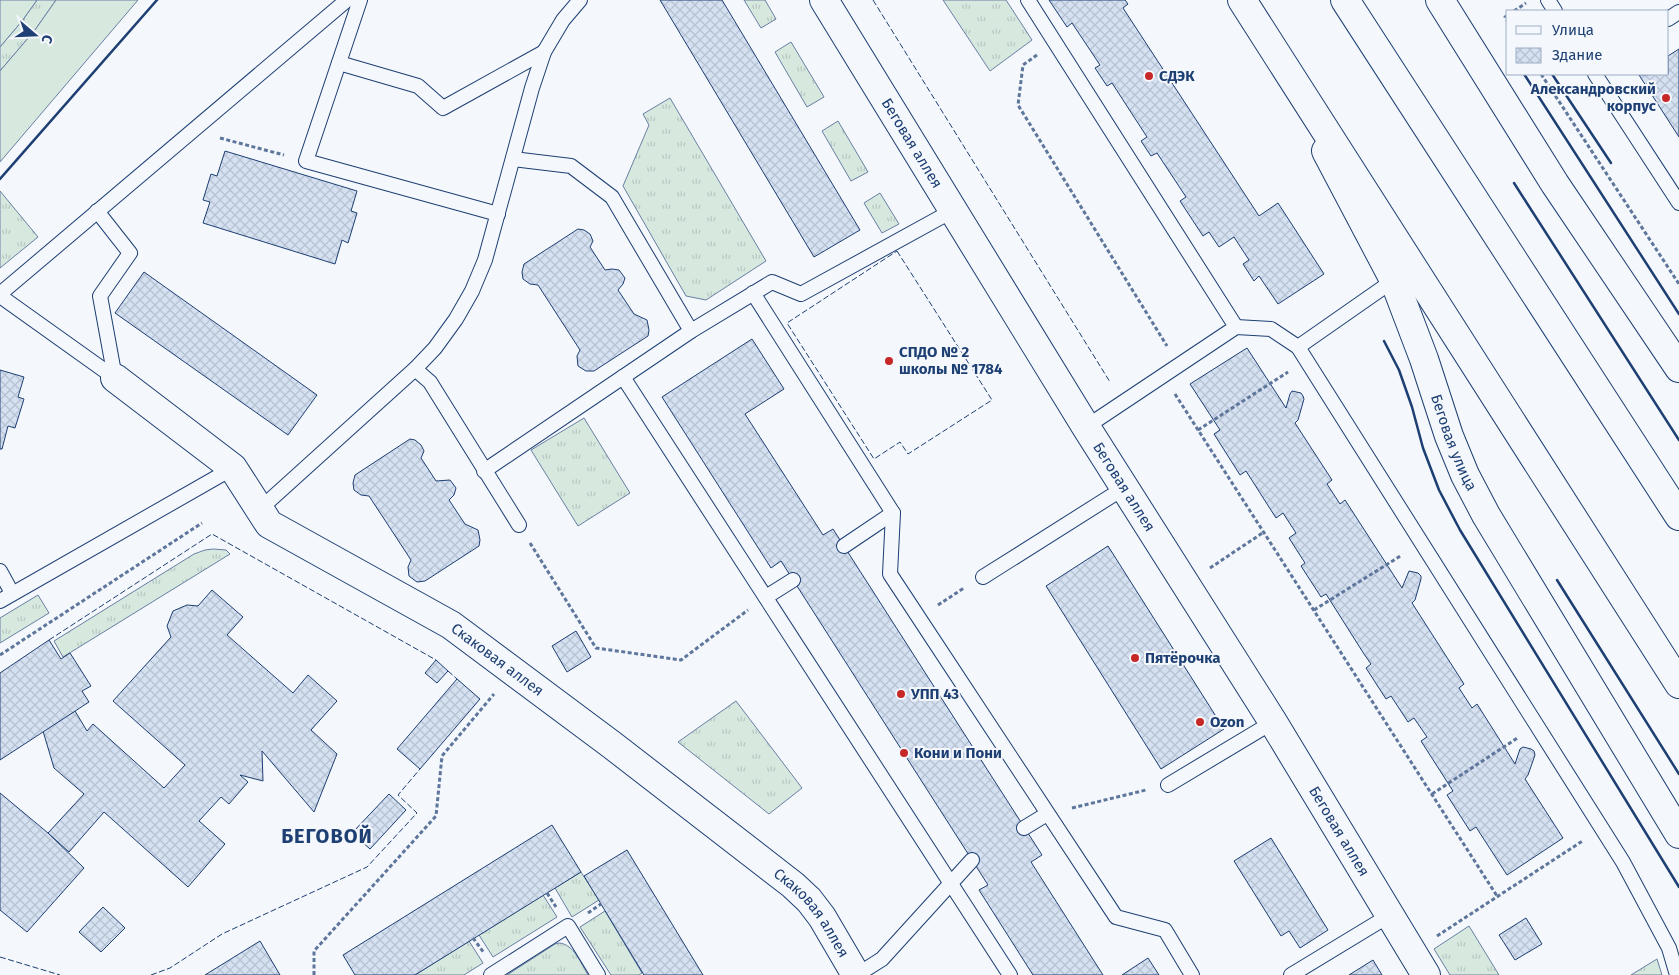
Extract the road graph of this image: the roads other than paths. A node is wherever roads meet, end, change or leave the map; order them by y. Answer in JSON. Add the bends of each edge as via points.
{"nodes":[{"id":1,"x":346,"y":0,"type":"edge"},
{"id":2,"x":360,"y":0,"type":"edge"},
{"id":3,"x":580,"y":0,"type":"edge"},
{"id":4,"x":824,"y":0,"type":"edge"},
{"id":5,"x":1028,"y":0,"type":"edge"},
{"id":6,"x":1242,"y":0,"type":"edge"},
{"id":7,"x":1345,"y":0,"type":"edge"},
{"id":8,"x":1440,"y":0,"type":"edge"},
{"id":9,"x":1264,"y":32,"type":"junction"},
{"id":10,"x":544,"y":52,"type":"junction"},
{"id":11,"x":339,"y":63,"type":"junction"},
{"id":12,"x":1596,"y":75,"type":"edge"},
{"id":13,"x":513,"y":159,"type":"junction"},
{"id":14,"x":1679,"y":203,"type":"edge"},
{"id":15,"x":97,"y":211,"type":"junction"},
{"id":16,"x":952,"y":211,"type":"junction"},
{"id":17,"x":498,"y":214,"type":"junction"},
{"id":18,"x":1394,"y":280,"type":"junction"},
{"id":19,"x":754,"y":293,"type":"junction"},
{"id":20,"x":0,"y":295,"type":"edge"},
{"id":21,"x":1236,"y":327,"type":"junction"},
{"id":22,"x":691,"y":331,"type":"junction"},
{"id":23,"x":1298,"y":348,"type":"junction"},
{"id":24,"x":1679,"y":368,"type":"edge"},
{"id":25,"x":415,"y":369,"type":"junction"},
{"id":26,"x":623,"y":377,"type":"junction"},
{"id":27,"x":115,"y":378,"type":"junction"},
{"id":28,"x":1086,"y":427,"type":"junction"},
{"id":29,"x":233,"y":468,"type":"junction"},
{"id":30,"x":484,"y":471,"type":"junction"},
{"id":31,"x":1124,"y":488,"type":"junction"},
{"id":32,"x":259,"y":510,"type":"junction"},
{"id":33,"x":893,"y":513,"type":"junction"},
{"id":34,"x":1679,"y":516,"type":"edge"},
{"id":35,"x":519,"y":525,"type":"road end"},
{"id":36,"x":844,"y":546,"type":"dead end"},
{"id":37,"x":0,"y":571,"type":"edge"},
{"id":38,"x":983,"y":577,"type":"road end"},
{"id":39,"x":793,"y":580,"type":"dead end"},
{"id":40,"x":6,"y":597,"type":"edge"},
{"id":41,"x":766,"y":597,"type":"junction"},
{"id":42,"x":1679,"y":684,"type":"edge"},
{"id":43,"x":1274,"y":722,"type":"junction"},
{"id":44,"x":1168,"y":784,"type":"road end"},
{"id":45,"x":1047,"y":814,"type":"junction"},
{"id":46,"x":1024,"y":828,"type":"dead end"},
{"id":47,"x":1679,"y":834,"type":"edge"},
{"id":48,"x":972,"y":860,"type":"dead end"},
{"id":49,"x":952,"y":884,"type":"junction"},
{"id":50,"x":1390,"y":915,"type":"junction"},
{"id":51,"x":491,"y":975,"type":"edge"},
{"id":52,"x":598,"y":975,"type":"edge"},
{"id":53,"x":856,"y":975,"type":"edge"},
{"id":54,"x":1010,"y":975,"type":"edge"},
{"id":55,"x":1192,"y":975,"type":"edge"},
{"id":56,"x":1291,"y":975,"type":"edge"},
{"id":57,"x":1426,"y":975,"type":"edge"},
{"id":58,"x":1677,"y":975,"type":"edge"}],
"edges":[{"from":1,"to":15,"type":"lane"},
{"from":2,"to":11,"type":"lane"},
{"from":3,"to":10,"type":"lane","via":[[563,20]]},
{"from":4,"to":16,"type":"main road","name":"Беговая аллея"},
{"from":5,"to":21,"type":"lane"},
{"from":6,"to":9,"type":"main road","name":"Беговая улица"},
{"from":7,"to":34,"type":"main road"},
{"from":8,"to":24,"type":"main road","via":[[1554,184]]},
{"from":9,"to":18,"type":"main road","name":"Беговая улица"},
{"from":9,"to":42,"type":"main road","name":"Беговая улица"},
{"from":10,"to":11,"type":"lane","via":[[443,108],[418,86]]},
{"from":10,"to":13,"type":"lane"},
{"from":11,"to":17,"type":"lane","via":[[306,161]]},
{"from":12,"to":14,"type":"lane"},
{"from":13,"to":17,"type":"lane"},
{"from":13,"to":22,"type":"lane","via":[[571,166],[612,197]]},
{"from":15,"to":20,"type":"lane"},
{"from":15,"to":27,"type":"lane","via":[[130,253],[100,296]]},
{"from":16,"to":19,"type":"lane","via":[[801,294],[772,282]]},
{"from":16,"to":28,"type":"main road","name":"Беговая аллея"},
{"from":17,"to":25,"type":"lane","via":[[472,291],[435,348]]},
{"from":18,"to":23,"type":"lane"},
{"from":18,"to":47,"type":"main road","name":"Беговая улица","via":[[1465,475]]},
{"from":19,"to":22,"type":"lane"},
{"from":19,"to":33,"type":"lane"},
{"from":20,"to":27,"type":"lane"},
{"from":21,"to":23,"type":"lane","via":[[1271,329]]},
{"from":21,"to":28,"type":"lane"},
{"from":22,"to":26,"type":"lane"},
{"from":23,"to":58,"type":"lane","via":[[1623,862],[1669,948]]},
{"from":25,"to":30,"type":"lane","via":[[430,382]]},
{"from":25,"to":32,"type":"lane"},
{"from":26,"to":30,"type":"lane"},
{"from":26,"to":41,"type":"lane"},
{"from":27,"to":29,"type":"main road","name":"Скаковая аллея"},
{"from":28,"to":31,"type":"main road","name":"Беговая аллея"},
{"from":29,"to":32,"type":"main road","name":"Скаковая аллея"},
{"from":29,"to":40,"type":"lane"},
{"from":30,"to":35,"type":"lane"},
{"from":31,"to":38,"type":"lane"},
{"from":31,"to":43,"type":"main road","name":"Беговая аллея"},
{"from":32,"to":53,"type":"main road","name":"Скаковая аллея","via":[[269,524],[451,625],[793,885],[822,918]]},
{"from":33,"to":36,"type":"lane"},
{"from":33,"to":45,"type":"lane","via":[[890,574]]},
{"from":37,"to":40,"type":"lane"},
{"from":39,"to":41,"type":"lane"},
{"from":41,"to":49,"type":"lane"},
{"from":43,"to":44,"type":"lane"},
{"from":43,"to":50,"type":"main road","name":"Беговая аллея"},
{"from":45,"to":46,"type":"lane"},
{"from":45,"to":55,"type":"lane","via":[[1116,917],[1164,930]]},
{"from":48,"to":49,"type":"lane"},
{"from":49,"to":53,"type":"lane","via":[[882,959]]},
{"from":49,"to":54,"type":"lane"},
{"from":50,"to":56,"type":"lane"},
{"from":50,"to":57,"type":"main road","name":"Беговая аллея"},
{"from":51,"to":52,"type":"lane","via":[[568,926]]}]}
